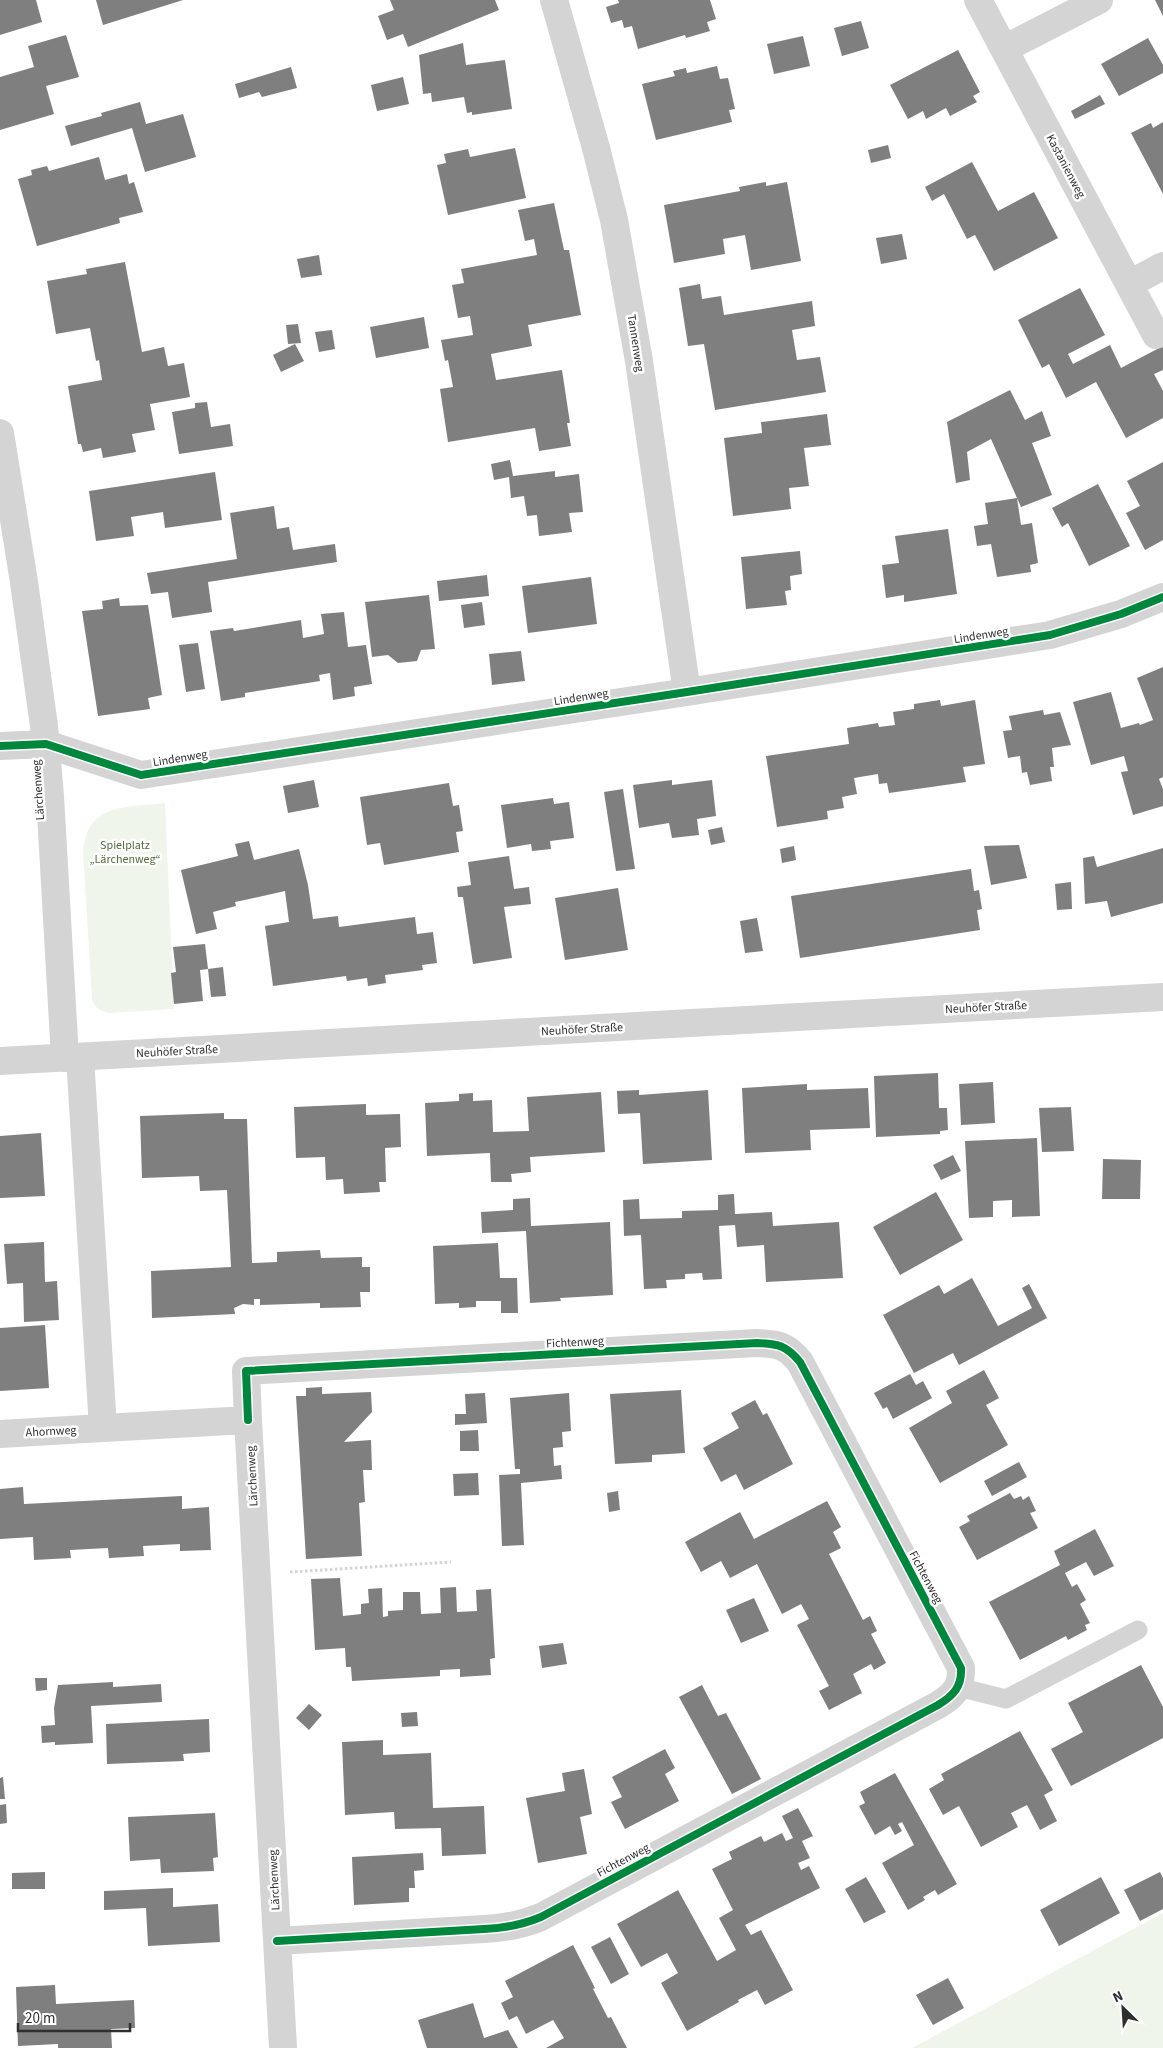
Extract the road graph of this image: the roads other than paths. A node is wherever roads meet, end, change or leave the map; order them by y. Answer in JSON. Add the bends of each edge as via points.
{"nodes":[{"id":1,"x":554,"y":0,"type":"edge"},
{"id":2,"x":978,"y":0,"type":"edge"},
{"id":3,"x":1099,"y":0,"type":"edge"},
{"id":4,"x":1004,"y":49,"type":"junction"},
{"id":5,"x":1163,"y":266,"type":"edge"},
{"id":6,"x":1129,"y":284,"type":"junction"},
{"id":7,"x":1156,"y":335,"type":"dead end"},
{"id":8,"x":0,"y":433,"type":"edge"},
{"id":9,"x":1163,"y":597,"type":"edge"},
{"id":10,"x":687,"y":692,"type":"junction"},
{"id":11,"x":46,"y":744,"type":"junction"},
{"id":12,"x":0,"y":746,"type":"edge"},
{"id":13,"x":1163,"y":997,"type":"edge"},
{"id":14,"x":72,"y":1057,"type":"junction"},
{"id":15,"x":0,"y":1061,"type":"edge"},
{"id":16,"x":248,"y":1420,"type":"junction"},
{"id":17,"x":103,"y":1428,"type":"junction"},
{"id":18,"x":0,"y":1434,"type":"edge"},
{"id":19,"x":1138,"y":1630,"type":"dead end"},
{"id":20,"x":958,"y":1687,"type":"junction"},
{"id":21,"x":277,"y":1940,"type":"junction"},
{"id":22,"x":282,"y":2048,"type":"edge"}],
"edges":[{"from":1,"to":10,"type":"street","name":"Tannenweg","via":[[614,220],[639,361]]},
{"from":2,"to":4,"type":"street","name":"Kastanienweg"},
{"from":3,"to":4,"type":"street"},
{"from":4,"to":6,"type":"street","name":"Kastanienweg"},
{"from":5,"to":6,"type":"street"},
{"from":6,"to":7,"type":"street","name":"Kastanienweg"},
{"from":8,"to":11,"type":"street","name":"Lärchenweg"},
{"from":9,"to":10,"type":"street","name":"Lindenweg","via":[[1121,614],[1050,635]]},
{"from":10,"to":11,"type":"street","name":"Lindenweg","via":[[141,775]]},
{"from":11,"to":12,"type":"street","name":"Lindenweg"},
{"from":11,"to":14,"type":"street","name":"Lärchenweg"},
{"from":13,"to":14,"type":"street","name":"Neuhöfer Straße"},
{"from":14,"to":15,"type":"street","name":"Neuhöfer Straße"},
{"from":14,"to":17,"type":"street","name":"Lärchenweg"},
{"from":16,"to":17,"type":"street"},
{"from":16,"to":20,"type":"street","name":"Fichtenweg","via":[[246,1371],[778,1344],[800,1362],[957,1659],[961,1668]]},
{"from":16,"to":21,"type":"street","name":"Lärchenweg"},
{"from":17,"to":18,"type":"street","name":"Ahornweg"},
{"from":19,"to":20,"type":"lane","via":[[1006,1699]]},
{"from":20,"to":21,"type":"street","name":"Fichtenweg","via":[[954,1694],[938,1705],[525,1923],[484,1929]]},
{"from":21,"to":22,"type":"street","name":"Lärchenweg"}]}
